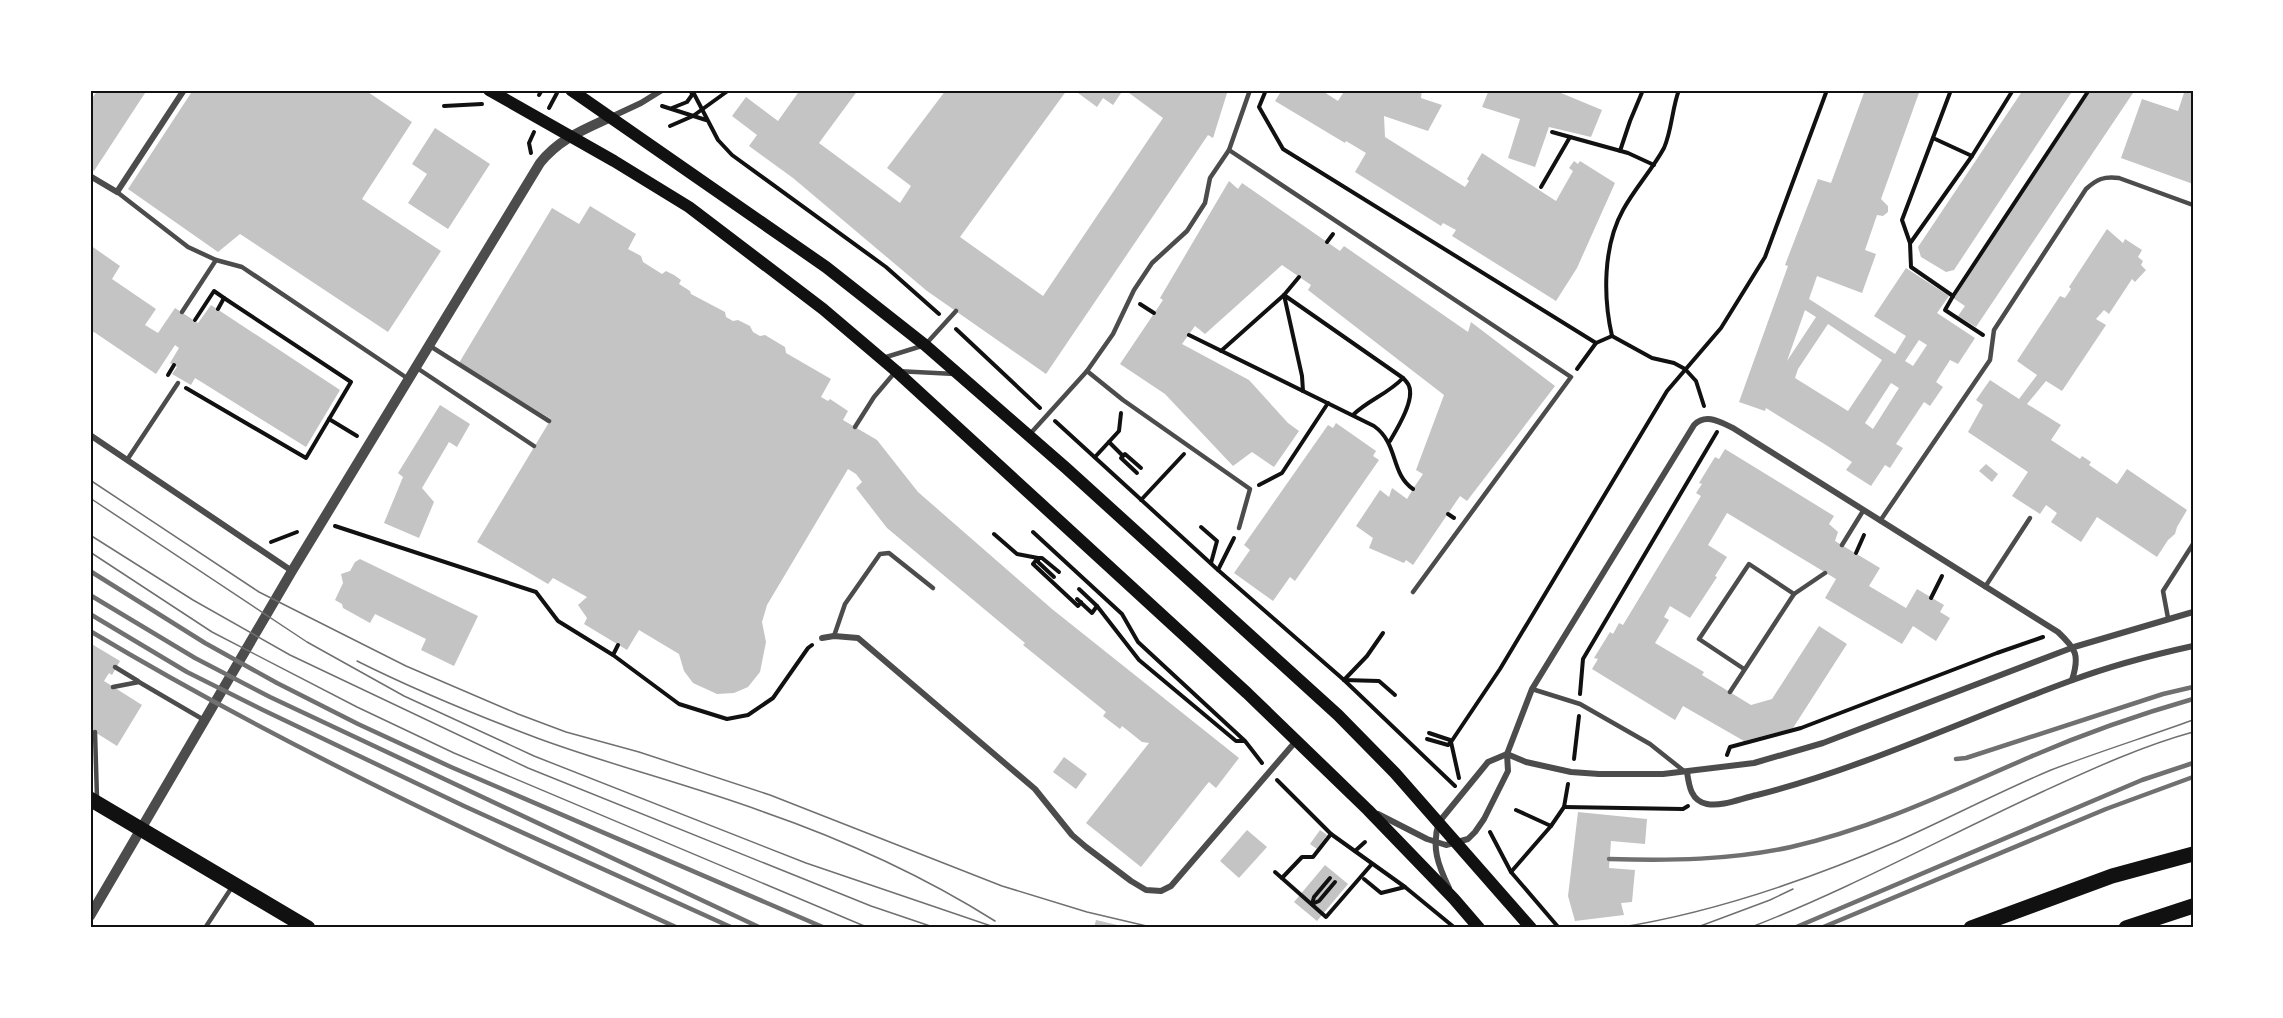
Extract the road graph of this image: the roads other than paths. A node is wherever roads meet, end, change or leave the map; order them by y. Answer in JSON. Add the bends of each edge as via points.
{"nodes":[{"id":1,"x":184,"y":90,"type":"edge"},
{"id":2,"x":489,"y":90,"type":"edge"},
{"id":3,"x":571,"y":90,"type":"edge"},
{"id":4,"x":662,"y":90,"type":"edge"},
{"id":5,"x":1251,"y":90,"type":"edge"},
{"id":6,"x":611,"y":117,"type":"junction"},
{"id":7,"x":570,"y":135,"type":"junction"},
{"id":8,"x":1229,"y":150,"type":"junction"},
{"id":9,"x":90,"y":176,"type":"edge"},
{"id":10,"x":117,"y":192,"type":"junction"},
{"id":11,"x":2193,"y":205,"type":"edge"},
{"id":12,"x":216,"y":260,"type":"junction"},
{"id":13,"x":956,"y":311,"type":"dead end"},
{"id":14,"x":182,"y":312,"type":"dead end"},
{"id":15,"x":428,"y":345,"type":"junction"},
{"id":16,"x":925,"y":345,"type":"junction"},
{"id":17,"x":881,"y":358,"type":"junction"},
{"id":18,"x":414,"y":366,"type":"junction"},
{"id":19,"x":896,"y":371,"type":"junction"},
{"id":20,"x":1087,"y":371,"type":"junction"},
{"id":21,"x":958,"y":375,"type":"junction"},
{"id":22,"x":407,"y":378,"type":"junction"},
{"id":23,"x":178,"y":383,"type":"road end"},
{"id":24,"x":549,"y":420,"type":"dead end"},
{"id":25,"x":855,"y":427,"type":"dead end"},
{"id":26,"x":90,"y":435,"type":"edge"},
{"id":27,"x":1029,"y":436,"type":"junction"},
{"id":28,"x":534,"y":446,"type":"dead end"},
{"id":29,"x":127,"y":460,"type":"junction"},
{"id":30,"x":1863,"y":511,"type":"junction"},
{"id":31,"x":2030,"y":518,"type":"dead end"},
{"id":32,"x":1880,"y":521,"type":"junction"},
{"id":33,"x":1239,"y":528,"type":"road end"},
{"id":34,"x":2193,"y":544,"type":"edge"},
{"id":35,"x":1842,"y":545,"type":"dead end"},
{"id":36,"x":292,"y":571,"type":"junction"},
{"id":37,"x":1825,"y":573,"type":"dead end"},
{"id":38,"x":1985,"y":587,"type":"junction"},
{"id":39,"x":933,"y":588,"type":"dead end"},
{"id":40,"x":1413,"y":591,"type":"dead end"},
{"id":41,"x":1794,"y":594,"type":"junction"},
{"id":42,"x":2193,"y":612,"type":"edge"},
{"id":43,"x":2168,"y":618,"type":"junction"},
{"id":44,"x":834,"y":636,"type":"junction"},
{"id":45,"x":822,"y":638,"type":"road end"},
{"id":46,"x":2193,"y":646,"type":"edge"},
{"id":47,"x":2074,"y":647,"type":"junction"},
{"id":48,"x":115,"y":668,"type":"dead end"},
{"id":49,"x":1744,"y":669,"type":"junction"},
{"id":50,"x":2072,"y":680,"type":"junction"},
{"id":51,"x":139,"y":682,"type":"junction"},
{"id":52,"x":112,"y":687,"type":"dead end"},
{"id":53,"x":1532,"y":689,"type":"junction"},
{"id":54,"x":1730,"y":692,"type":"dead end"},
{"id":55,"x":205,"y":720,"type":"junction"},
{"id":56,"x":93,"y":735,"type":"edge"},
{"id":57,"x":1297,"y":740,"type":"junction"},
{"id":58,"x":1507,"y":754,"type":"junction"},
{"id":59,"x":1687,"y":772,"type":"junction"},
{"id":60,"x":94,"y":801,"type":"edge"},
{"id":61,"x":1368,"y":810,"type":"junction"},
{"id":62,"x":1439,"y":822,"type":"junction"},
{"id":63,"x":140,"y":829,"type":"junction"},
{"id":64,"x":1435,"y":842,"type":"junction"},
{"id":65,"x":1458,"y":843,"type":"junction"},
{"id":66,"x":2193,"y":854,"type":"edge"},
{"id":67,"x":234,"y":885,"type":"junction"},
{"id":68,"x":1454,"y":899,"type":"junction"},
{"id":69,"x":2193,"y":906,"type":"edge"},
{"id":70,"x":90,"y":916,"type":"edge"},
{"id":71,"x":1530,"y":927,"type":"edge"},
{"id":72,"x":205,"y":928,"type":"edge"},
{"id":73,"x":308,"y":928,"type":"edge"},
{"id":74,"x":1479,"y":928,"type":"edge"},
{"id":75,"x":1971,"y":928,"type":"edge"},
{"id":76,"x":2126,"y":928,"type":"edge"}],
"edges":[{"from":1,"to":10,"type":"street"},
{"from":2,"to":7,"type":"main road"},
{"from":3,"to":6,"type":"main road"},
{"from":4,"to":6,"type":"street"},
{"from":5,"to":8,"type":"lane"},
{"from":6,"to":7,"type":"street"},
{"from":6,"to":16,"type":"main road","via":[[826,267]]},
{"from":7,"to":15,"type":"street","via":[[540,163]]},
{"from":7,"to":17,"type":"main road","via":[[688,207]]},
{"from":8,"to":20,"type":"lane","via":[[1210,178],[1205,203],[1187,231],[1152,263],[1113,334]]},
{"from":8,"to":40,"type":"lane","via":[[1571,377]]},
{"from":9,"to":10,"type":"street"},
{"from":10,"to":12,"type":"lane","via":[[188,247]]},
{"from":11,"to":32,"type":"lane","via":[[2119,178],[2095,181],[2086,189],[1994,330],[1990,360]]},
{"from":12,"to":14,"type":"lane"},
{"from":12,"to":22,"type":"lane","via":[[242,267]]},
{"from":13,"to":16,"type":"lane"},
{"from":15,"to":18,"type":"street"},
{"from":15,"to":24,"type":"lane"},
{"from":16,"to":17,"type":"lane"},
{"from":16,"to":21,"type":"main road"},
{"from":17,"to":19,"type":"main road"},
{"from":18,"to":22,"type":"street"},
{"from":18,"to":28,"type":"lane"},
{"from":19,"to":21,"type":"lane"},
{"from":19,"to":25,"type":"lane"},
{"from":19,"to":57,"type":"main road"},
{"from":20,"to":27,"type":"lane"},
{"from":20,"to":33,"type":"lane","via":[[1250,489]]},
{"from":21,"to":27,"type":"main road"},
{"from":22,"to":36,"type":"street"},
{"from":23,"to":29,"type":"lane"},
{"from":26,"to":29,"type":"street"},
{"from":27,"to":62,"type":"main road","via":[[1338,715]]},
{"from":29,"to":36,"type":"street"},
{"from":30,"to":32,"type":"street"},
{"from":30,"to":35,"type":"lane"},
{"from":30,"to":53,"type":"street","via":[[1720,422],[1698,421]]},
{"from":31,"to":38,"type":"lane"},
{"from":32,"to":38,"type":"street"},
{"from":34,"to":43,"type":"lane","via":[[2163,591]]},
{"from":36,"to":55,"type":"street"},
{"from":37,"to":41,"type":"lane"},
{"from":38,"to":47,"type":"street","via":[[2058,632]]},
{"from":39,"to":44,"type":"lane","via":[[894,556],[880,554],[847,600]]},
{"from":41,"to":49,"type":"lane"},
{"from":41,"to":49,"type":"lane","via":[[1749,564],[1699,639]]},
{"from":42,"to":43,"type":"street"},
{"from":43,"to":47,"type":"street"},
{"from":44,"to":45,"type":"street"},
{"from":44,"to":57,"type":"street","via":[[858,638],[1035,789],[1072,835],[1146,890],[1161,891],[1171,886]]},
{"from":46,"to":50,"type":"street"},
{"from":47,"to":50,"type":"street"},
{"from":47,"to":59,"type":"street","via":[[1823,743],[1754,763]]},
{"from":48,"to":51,"type":"lane"},
{"from":49,"to":54,"type":"lane"},
{"from":50,"to":59,"type":"street","via":[[1826,775],[1722,803],[1699,801],[1691,793]]},
{"from":51,"to":52,"type":"lane"},
{"from":51,"to":55,"type":"lane"},
{"from":53,"to":58,"type":"street"},
{"from":53,"to":59,"type":"lane","via":[[1580,704],[1650,744]]},
{"from":55,"to":63,"type":"street"},
{"from":56,"to":60,"type":"lane"},
{"from":57,"to":61,"type":"main road"},
{"from":58,"to":59,"type":"street","via":[[1571,772]]},
{"from":58,"to":62,"type":"street","via":[[1488,762]]},
{"from":58,"to":65,"type":"street","via":[[1508,771],[1484,819],[1468,839]]},
{"from":60,"to":63,"type":"main road"},
{"from":61,"to":64,"type":"street"},
{"from":61,"to":68,"type":"main road"},
{"from":62,"to":64,"type":"street"},
{"from":62,"to":65,"type":"main road"},
{"from":63,"to":67,"type":"main road"},
{"from":63,"to":70,"type":"street"},
{"from":64,"to":65,"type":"street"},
{"from":64,"to":68,"type":"street","via":[[1436,859]]},
{"from":65,"to":71,"type":"main road"},
{"from":66,"to":75,"type":"main road","via":[[2112,876]]},
{"from":67,"to":72,"type":"lane"},
{"from":67,"to":73,"type":"main road"},
{"from":68,"to":74,"type":"main road"},
{"from":69,"to":76,"type":"main road"}]}
